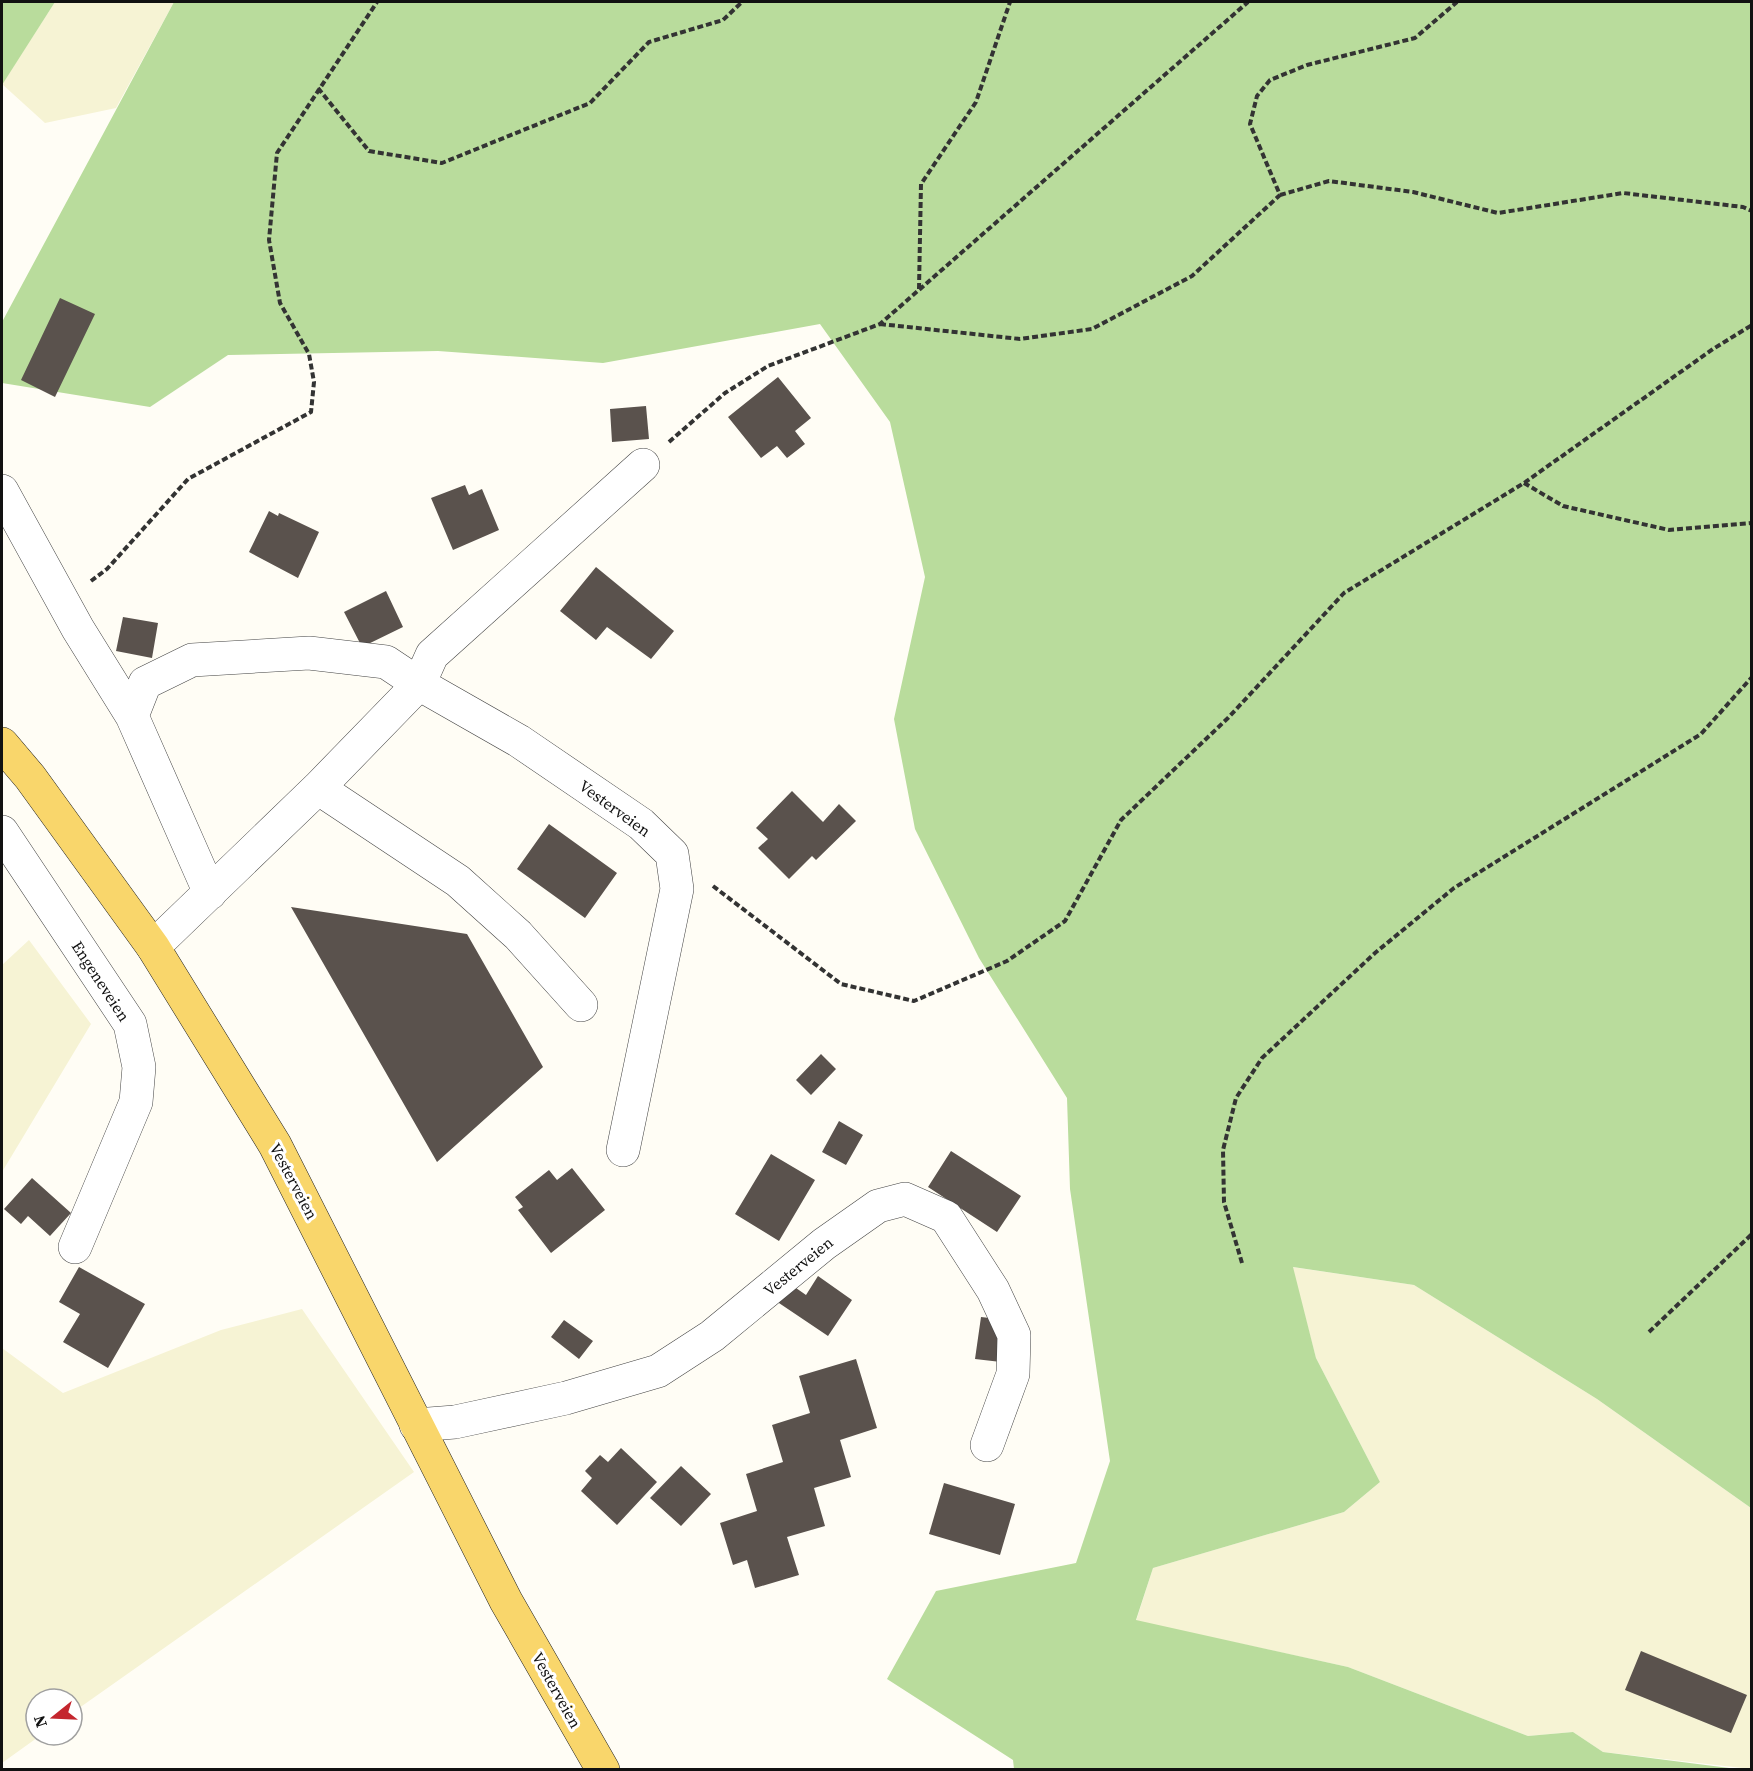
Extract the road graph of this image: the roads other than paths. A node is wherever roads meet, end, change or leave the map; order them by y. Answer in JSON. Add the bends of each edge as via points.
{"nodes":[{"id":1,"x":643,"y":465,"type":"road end"},
{"id":2,"x":2,"y":491,"type":"edge"},
{"id":3,"x":419,"y":684,"type":"junction"},
{"id":4,"x":132,"y":716,"type":"junction"},
{"id":5,"x":2,"y":744,"type":"edge"},
{"id":6,"x":318,"y":788,"type":"junction"},
{"id":7,"x":2,"y":832,"type":"edge"},
{"id":8,"x":210,"y":893,"type":"junction"},
{"id":9,"x":153,"y":947,"type":"junction"},
{"id":10,"x":581,"y":1005,"type":"dead end"},
{"id":11,"x":622,"y":1150,"type":"dead end"},
{"id":12,"x":75,"y":1247,"type":"dead end"},
{"id":13,"x":416,"y":1425,"type":"junction"},
{"id":14,"x":987,"y":1445,"type":"dead end"},
{"id":15,"x":596,"y":1767,"type":"edge"}],
"edges":[{"from":1,"to":3,"type":"street","via":[[432,655]]},
{"from":2,"to":4,"type":"street","via":[[62,602]]},
{"from":3,"to":4,"type":"street","name":"Vesterveien","via":[[386,662],[309,653],[192,660],[145,683]]},
{"from":3,"to":6,"type":"street"},
{"from":3,"to":11,"type":"street","name":"Vesterveien","via":[[519,741],[640,824],[672,854],[677,889]]},
{"from":4,"to":8,"type":"street"},
{"from":5,"to":9,"type":"main road","name":"Vesterveien"},
{"from":6,"to":8,"type":"street"},
{"from":6,"to":10,"type":"street","via":[[458,881],[518,935]]},
{"from":7,"to":12,"type":"street","name":"Engeneveien","via":[[130,1024],[139,1067],[136,1102]]},
{"from":8,"to":9,"type":"street"},
{"from":9,"to":13,"type":"main road","name":"Vesterveien","via":[[275,1144]]},
{"from":13,"to":14,"type":"street","name":"Vesterveien","via":[[455,1422],[566,1398],[658,1371],[712,1336],[824,1244],[878,1206],[905,1200],[946,1217],[993,1290],[1014,1335],[1013,1374]]},
{"from":13,"to":15,"type":"main road","name":"Vesterveien"}]}
